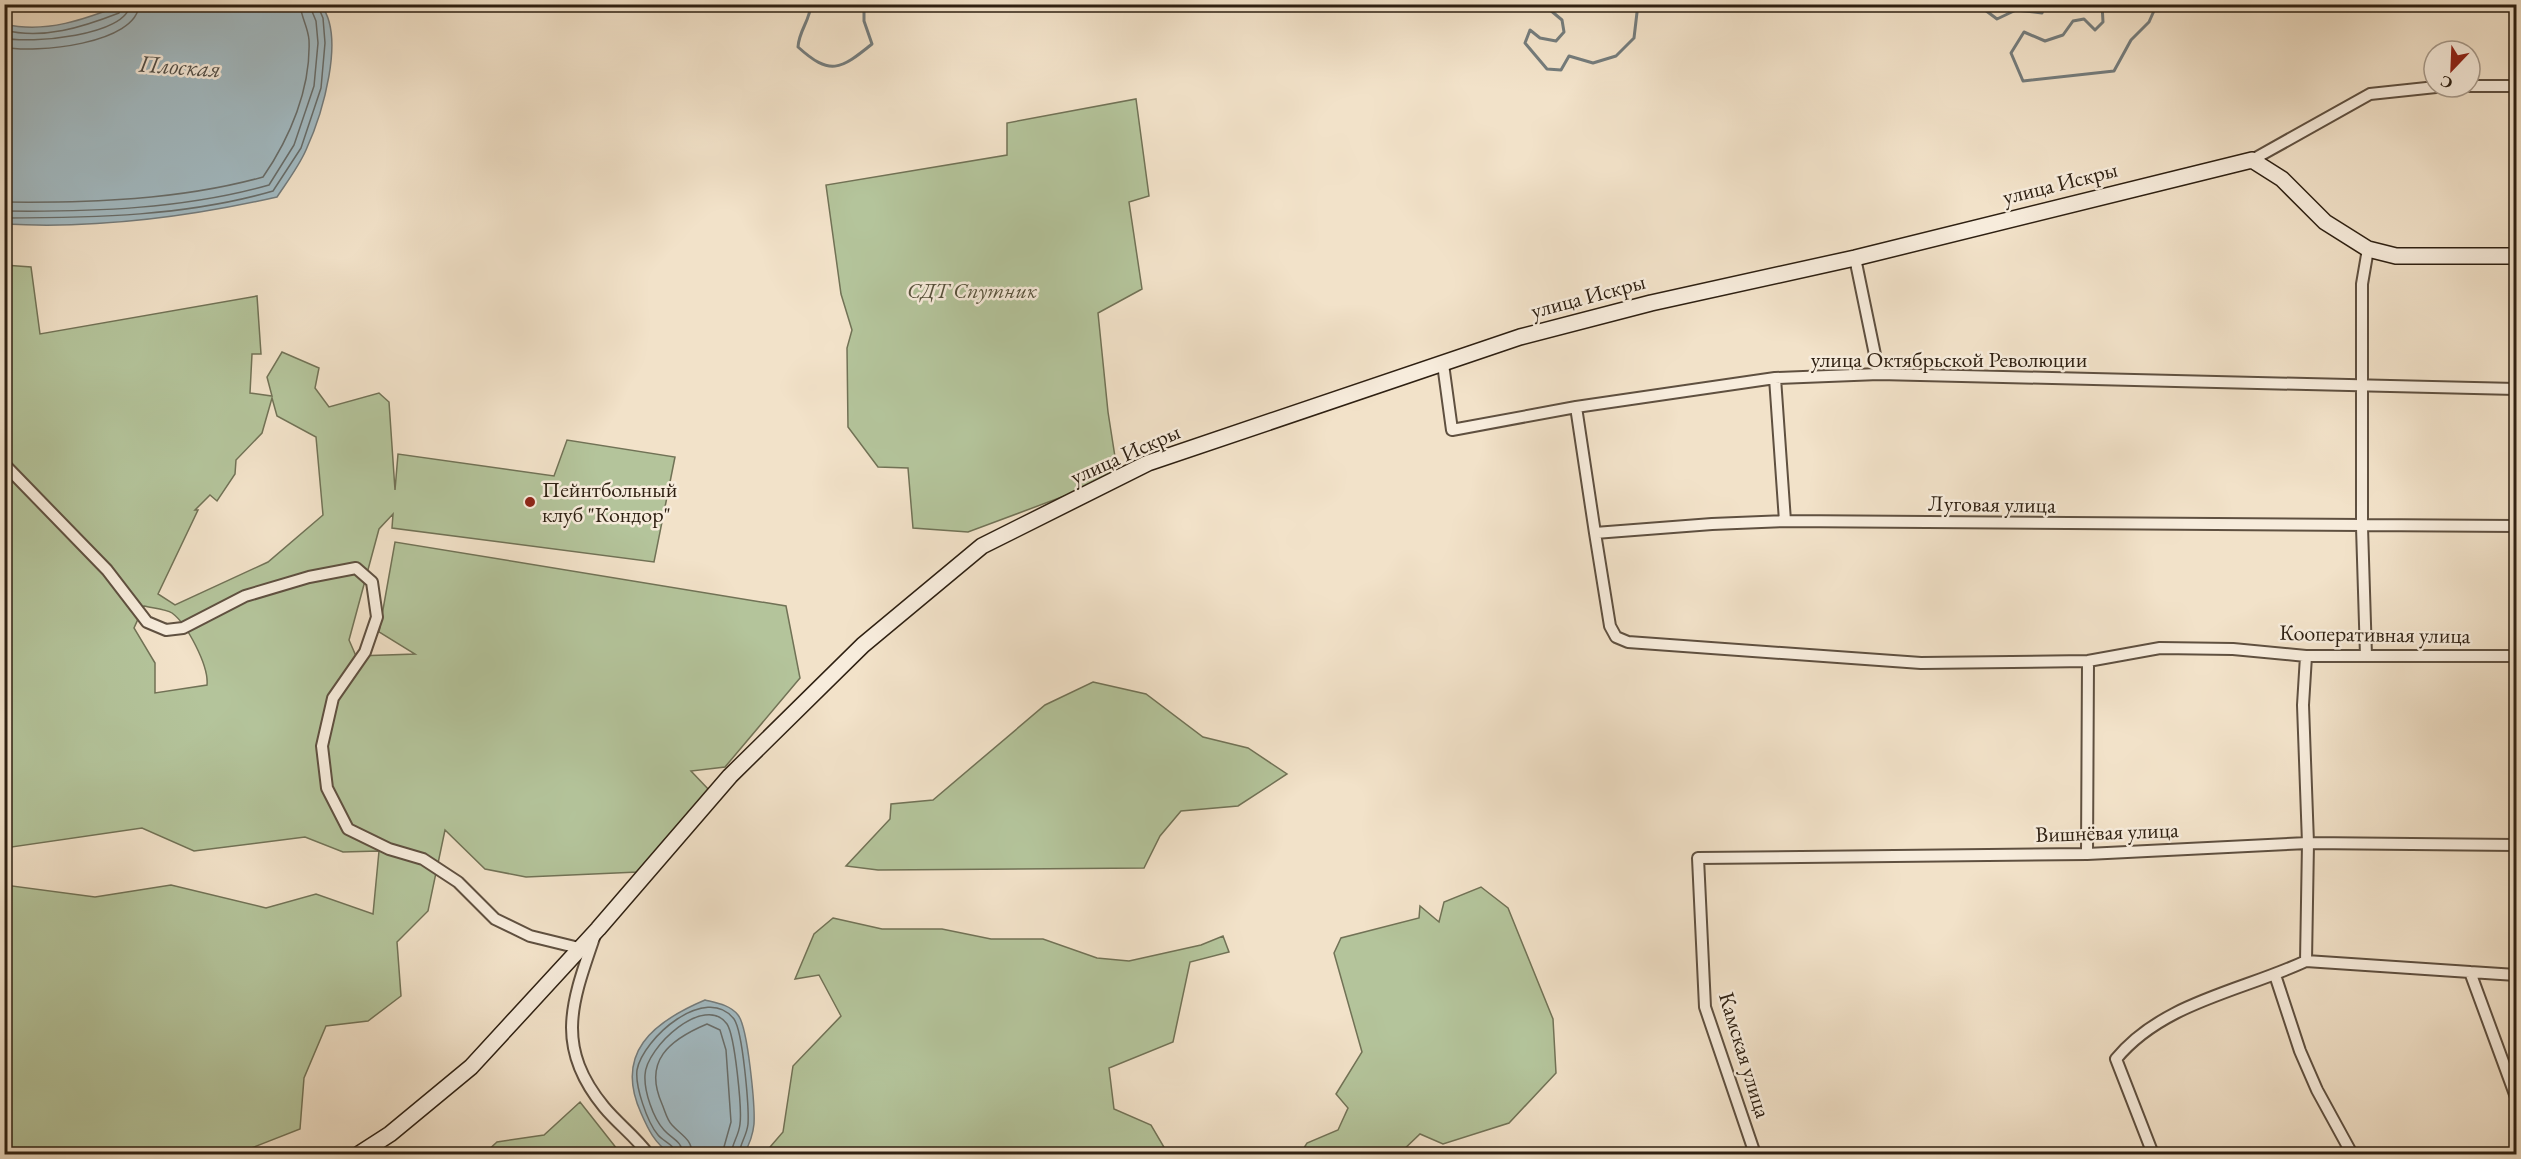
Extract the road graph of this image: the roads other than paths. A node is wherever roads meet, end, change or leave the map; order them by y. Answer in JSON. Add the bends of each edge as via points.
{"nodes":[{"id":1,"x":2482,"y":86,"type":"edge"},
{"id":2,"x":2517,"y":86,"type":"edge"},
{"id":3,"x":2422,"y":88,"type":"edge"},
{"id":4,"x":2252,"y":160,"type":"junction"},
{"id":5,"x":2368,"y":249,"type":"junction"},
{"id":6,"x":2517,"y":256,"type":"edge"},
{"id":7,"x":1856,"y":258,"type":"junction"},
{"id":8,"x":1443,"y":364,"type":"junction"},
{"id":9,"x":1879,"y":374,"type":"junction"},
{"id":10,"x":1775,"y":378,"type":"junction"},
{"id":11,"x":2363,"y":385,"type":"junction"},
{"id":12,"x":2517,"y":389,"type":"edge"},
{"id":13,"x":1576,"y":407,"type":"junction"},
{"id":14,"x":4,"y":464,"type":"edge"},
{"id":15,"x":1785,"y":521,"type":"junction"},
{"id":16,"x":2517,"y":526,"type":"edge"},
{"id":17,"x":2362,"y":527,"type":"junction"},
{"id":18,"x":1595,"y":533,"type":"junction"},
{"id":19,"x":2306,"y":656,"type":"junction"},
{"id":20,"x":2366,"y":656,"type":"junction"},
{"id":21,"x":2517,"y":656,"type":"edge"},
{"id":22,"x":2088,"y":662,"type":"junction"},
{"id":23,"x":2308,"y":843,"type":"junction"},
{"id":24,"x":2517,"y":845,"type":"edge"},
{"id":25,"x":2087,"y":854,"type":"junction"},
{"id":26,"x":1698,"y":858,"type":"joint"},
{"id":27,"x":598,"y":929,"type":"junction"},
{"id":28,"x":579,"y":948,"type":"junction"},
{"id":29,"x":2306,"y":961,"type":"junction"},
{"id":30,"x":2470,"y":972,"type":"junction"},
{"id":31,"x":2275,"y":975,"type":"junction"},
{"id":32,"x":2517,"y":975,"type":"edge"},
{"id":33,"x":2517,"y":1097,"type":"edge"},
{"id":34,"x":359,"y":1155,"type":"edge"},
{"id":35,"x":648,"y":1155,"type":"edge"},
{"id":36,"x":1755,"y":1155,"type":"edge"},
{"id":37,"x":2153,"y":1155,"type":"edge"},
{"id":38,"x":2352,"y":1155,"type":"edge"}],
"edges":[{"from":1,"to":2,"type":"street"},
{"from":3,"to":4,"type":"street","via":[[2370,94]]},
{"from":4,"to":5,"type":"main road","via":[[2282,179],[2325,222]]},
{"from":4,"to":7,"type":"main road","name":"улица Искры"},
{"from":5,"to":6,"type":"main road","via":[[2396,256]]},
{"from":5,"to":11,"type":"street","via":[[2362,284]]},
{"from":7,"to":8,"type":"main road","name":"улица Искры","via":[[1643,305],[1520,337]]},
{"from":7,"to":9,"type":"street"},
{"from":8,"to":13,"type":"street","name":"улица Октябрьской Революции","via":[[1452,430]]},
{"from":8,"to":27,"type":"main road","name":"улица Искры","via":[[1148,463],[982,546],[863,645],[738,768]]},
{"from":9,"to":10,"type":"street","name":"улица Октябрьской Революции"},
{"from":9,"to":11,"type":"street","name":"улица Октябрьской Революции"},
{"from":10,"to":13,"type":"street","name":"улица Октябрьской Революции"},
{"from":10,"to":15,"type":"street"},
{"from":11,"to":12,"type":"street","name":"улица Октябрьской Революции"},
{"from":11,"to":17,"type":"street"},
{"from":13,"to":18,"type":"street"},
{"from":14,"to":28,"type":"street","via":[[106,570],[147,622],[166,630],[183,628],[245,596],[356,568],[372,582],[377,617],[365,652],[333,698],[322,746],[327,788],[348,829],[388,849],[423,859],[458,882],[495,919],[530,936]]},
{"from":15,"to":17,"type":"street","name":"Луговая улица"},
{"from":15,"to":18,"type":"street","name":"Луговая улица"},
{"from":16,"to":17,"type":"street","name":"Луговая улица"},
{"from":17,"to":20,"type":"street"},
{"from":18,"to":22,"type":"street","name":"Кооперативная улица","via":[[1610,626],[1616,637],[1628,642],[1921,663]]},
{"from":19,"to":20,"type":"street","name":"Кооперативная улица"},
{"from":19,"to":22,"type":"street","name":"Кооперативная улица","via":[[2160,648]]},
{"from":19,"to":23,"type":"street","via":[[2303,705]]},
{"from":20,"to":21,"type":"street","name":"Кооперативная улица"},
{"from":22,"to":25,"type":"street"},
{"from":23,"to":24,"type":"street","name":"Вишнёвая улица"},
{"from":23,"to":25,"type":"street","name":"Вишнёвая улица"},
{"from":23,"to":29,"type":"street"},
{"from":25,"to":26,"type":"street","name":"Вишнёвая улица"},
{"from":26,"to":36,"type":"street","name":"Камская улица","via":[[1705,1007]]},
{"from":27,"to":28,"type":"main road","name":"улица Искры"},
{"from":27,"to":35,"type":"street","via":[[574,994],[571,1041],[604,1108]]},
{"from":28,"to":34,"type":"main road","name":"улица Искры","via":[[471,1067]]},
{"from":29,"to":30,"type":"street"},
{"from":29,"to":31,"type":"street"},
{"from":30,"to":32,"type":"street"},
{"from":30,"to":33,"type":"street"},
{"from":31,"to":37,"type":"street","via":[[2159,1021],[2131,1041],[2116,1059]]},
{"from":31,"to":38,"type":"street","via":[[2300,1051]]}]}
